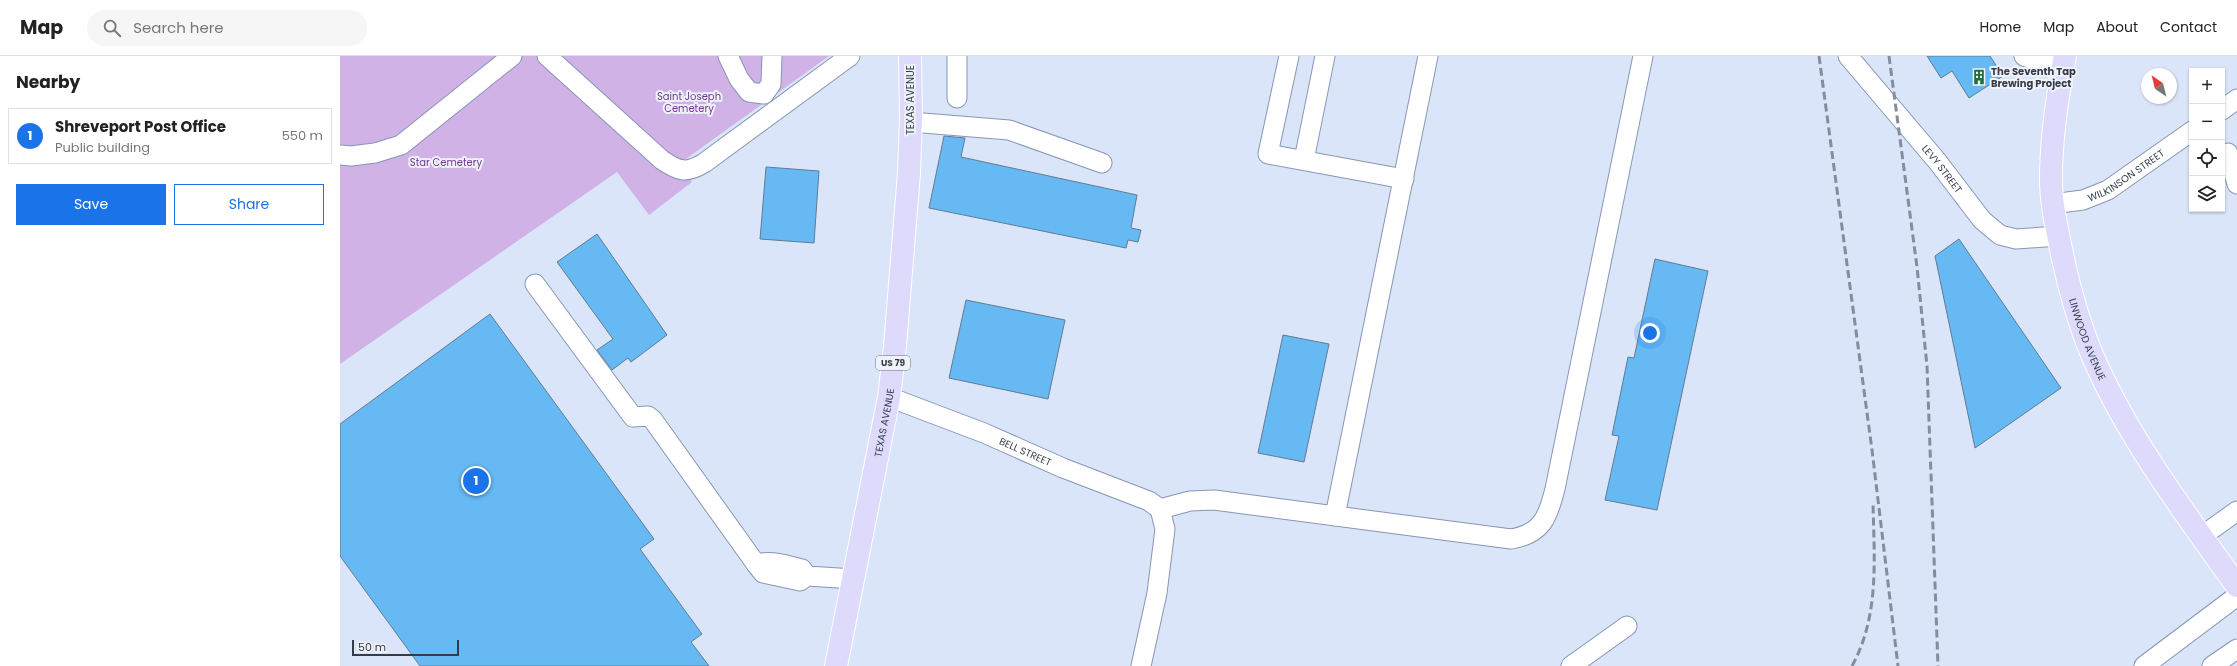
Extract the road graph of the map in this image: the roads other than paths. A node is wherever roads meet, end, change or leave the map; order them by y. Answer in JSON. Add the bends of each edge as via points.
{"nodes":[{"id":1,"x":512,"y":56,"type":"edge"},
{"id":2,"x":547,"y":56,"type":"edge"},
{"id":3,"x":728,"y":56,"type":"edge"},
{"id":4,"x":772,"y":56,"type":"edge"},
{"id":5,"x":850,"y":56,"type":"edge"},
{"id":6,"x":910,"y":56,"type":"edge"},
{"id":7,"x":957,"y":56,"type":"edge"},
{"id":8,"x":1289,"y":56,"type":"edge"},
{"id":9,"x":1325,"y":56,"type":"edge"},
{"id":10,"x":1428,"y":56,"type":"edge"},
{"id":11,"x":1643,"y":56,"type":"edge"},
{"id":12,"x":1848,"y":56,"type":"edge"},
{"id":13,"x":2024,"y":56,"type":"edge"},
{"id":14,"x":2064,"y":63,"type":"edge"},
{"id":15,"x":957,"y":98,"type":"dead end"},
{"id":16,"x":2237,"y":99,"type":"edge"},
{"id":17,"x":2225,"y":108,"type":"edge"},
{"id":18,"x":911,"y":122,"type":"junction"},
{"id":19,"x":2189,"y":133,"type":"edge"},
{"id":20,"x":2229,"y":148,"type":"edge"},
{"id":21,"x":340,"y":155,"type":"edge"},
{"id":22,"x":1304,"y":160,"type":"junction"},
{"id":23,"x":1102,"y":163,"type":"dead end"},
{"id":24,"x":1404,"y":179,"type":"junction"},
{"id":25,"x":2237,"y":184,"type":"edge"},
{"id":26,"x":2052,"y":204,"type":"junction"},
{"id":27,"x":2058,"y":236,"type":"junction"},
{"id":28,"x":535,"y":284,"type":"dead end"},
{"id":29,"x":889,"y":397,"type":"junction"},
{"id":30,"x":1160,"y":509,"type":"junction"},
{"id":31,"x":2237,"y":511,"type":"edge"},
{"id":32,"x":1335,"y":516,"type":"junction"},
{"id":33,"x":2202,"y":536,"type":"junction"},
{"id":34,"x":854,"y":579,"type":"junction"},
{"id":35,"x":2237,"y":586,"type":"edge"},
{"id":36,"x":2237,"y":596,"type":"edge"},
{"id":37,"x":1627,"y":626,"type":"dead end"},
{"id":38,"x":2237,"y":649,"type":"edge"},
{"id":39,"x":2165,"y":660,"type":"edge"},
{"id":40,"x":836,"y":666,"type":"edge"},
{"id":41,"x":1141,"y":666,"type":"edge"},
{"id":42,"x":1571,"y":666,"type":"edge"},
{"id":43,"x":2144,"y":666,"type":"edge"},
{"id":44,"x":2212,"y":666,"type":"edge"}],
"edges":[{"from":1,"to":21,"type":"street","via":[[401,145],[375,153]]},
{"from":2,"to":5,"type":"street","via":[[662,160],[676,170],[693,170]]},
{"from":3,"to":4,"type":"street","via":[[739,79],[749,92],[764,94],[771,84]]},
{"from":6,"to":18,"type":"main road","name":"TEXAS AVENUE","number":"US 79"},
{"from":7,"to":15,"type":"street"},
{"from":8,"to":22,"type":"street","via":[[1268,154]]},
{"from":9,"to":22,"type":"street"},
{"from":10,"to":24,"type":"street"},
{"from":11,"to":32,"type":"street","via":[[1555,489],[1550,509],[1543,522],[1524,537],[1511,539]]},
{"from":12,"to":27,"type":"street","name":"LEVY STREET","via":[[1937,161],[1982,220],[2000,235],[2016,239]]},
{"from":13,"to":14,"type":"street"},
{"from":14,"to":26,"type":"main road","name":"LINWOOD AVENUE","via":[[2053,133]]},
{"from":16,"to":17,"type":"street"},
{"from":18,"to":23,"type":"street","via":[[1009,130]]},
{"from":18,"to":29,"type":"main road","name":"TEXAS AVENUE","number":"US 79","via":[[909,174]]},
{"from":19,"to":26,"type":"street","name":"WILKINSON STREET","via":[[2108,190],[2082,200]]},
{"from":20,"to":25,"type":"street"},
{"from":22,"to":24,"type":"street"},
{"from":24,"to":32,"type":"street"},
{"from":26,"to":27,"type":"main road","name":"LINWOOD AVENUE"},
{"from":27,"to":33,"type":"main road","name":"LINWOOD AVENUE","via":[[2086,339],[2103,378],[2130,428]]},
{"from":28,"to":34,"type":"street","via":[[633,417],[648,416],[653,420],[756,564],[767,561],[802,569],[807,576]]},
{"from":29,"to":30,"type":"street","name":"BELL STREET","via":[[1149,501]]},
{"from":29,"to":34,"type":"main road","name":"TEXAS AVENUE","number":"US 79"},
{"from":30,"to":32,"type":"street","via":[[1190,501],[1214,500]]},
{"from":30,"to":41,"type":"street","via":[[1165,529],[1157,592]]},
{"from":31,"to":33,"type":"street"},
{"from":33,"to":35,"type":"main road","name":"LINWOOD AVENUE"},
{"from":34,"to":40,"type":"main road","name":"TEXAS AVENUE","number":"US 79"},
{"from":36,"to":39,"type":"street"},
{"from":37,"to":42,"type":"street"},
{"from":38,"to":44,"type":"street"},
{"from":39,"to":43,"type":"street"}]}
